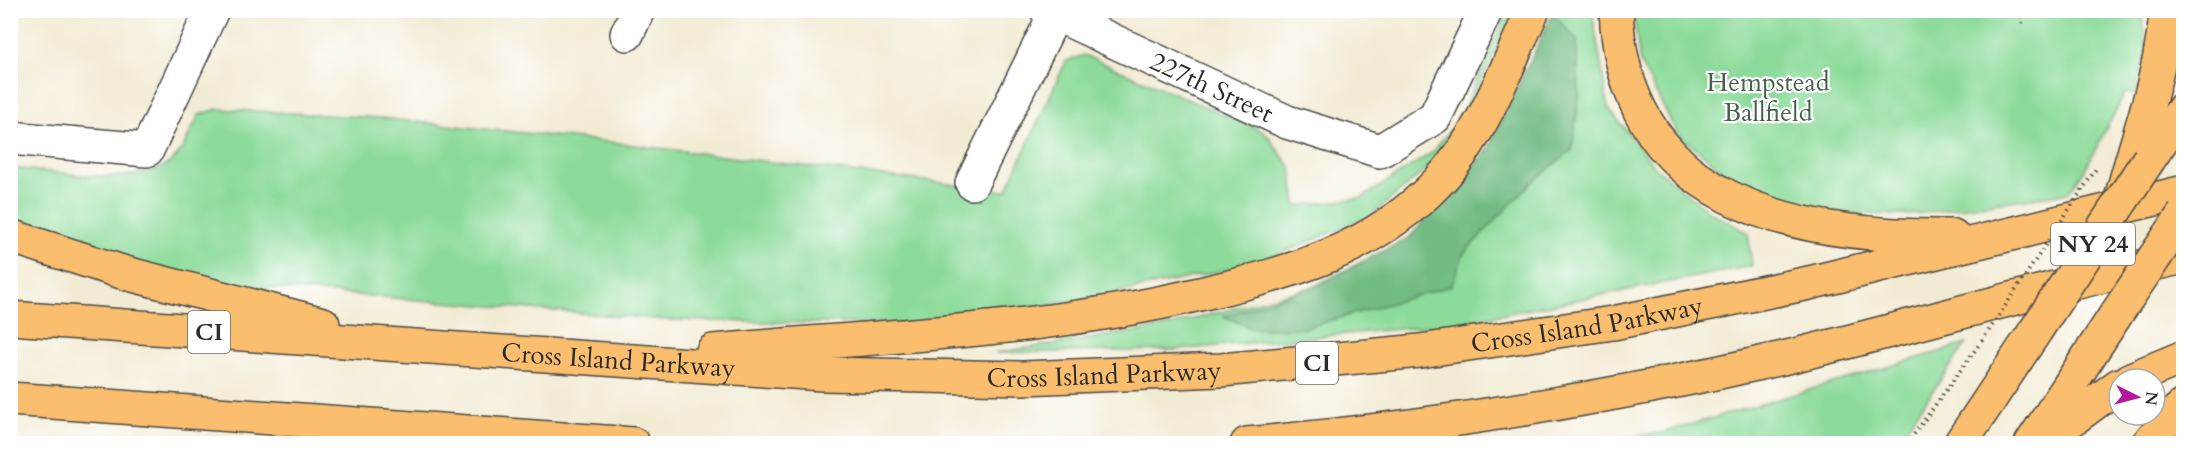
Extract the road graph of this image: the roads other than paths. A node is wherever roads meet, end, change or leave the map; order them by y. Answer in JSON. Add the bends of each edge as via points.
{"nodes":[{"id":1,"x":212,"y":10,"type":"edge"},
{"id":2,"x":1486,"y":10,"type":"edge"},
{"id":3,"x":1533,"y":10,"type":"edge"},
{"id":4,"x":1616,"y":10,"type":"edge"},
{"id":5,"x":2166,"y":10,"type":"edge"},
{"id":6,"x":1053,"y":12,"type":"edge"},
{"id":7,"x":2184,"y":108,"type":"edge"},
{"id":8,"x":10,"y":138,"type":"edge"},
{"id":9,"x":2140,"y":161,"type":"junction"},
{"id":10,"x":972,"y":183,"type":"dead end"},
{"id":11,"x":2184,"y":192,"type":"edge"},
{"id":12,"x":2184,"y":214,"type":"edge"},
{"id":13,"x":10,"y":236,"type":"edge"},
{"id":14,"x":2002,"y":236,"type":"junction"},
{"id":15,"x":2184,"y":257,"type":"edge"},
{"id":16,"x":10,"y":318,"type":"edge"},
{"id":17,"x":407,"y":346,"type":"junction"},
{"id":18,"x":2184,"y":357,"type":"edge"},
{"id":19,"x":620,"y":360,"type":"junction"},
{"id":20,"x":2160,"y":367,"type":"edge"},
{"id":21,"x":2107,"y":394,"type":"edge"},
{"id":22,"x":10,"y":399,"type":"edge"},
{"id":23,"x":2184,"y":405,"type":"edge"},
{"id":24,"x":510,"y":434,"type":"junction"},
{"id":25,"x":579,"y":441,"type":"edge"},
{"id":26,"x":434,"y":444,"type":"edge"},
{"id":27,"x":633,"y":444,"type":"edge"},
{"id":28,"x":1246,"y":444,"type":"edge"},
{"id":29,"x":1959,"y":444,"type":"edge"},
{"id":30,"x":2031,"y":444,"type":"edge"},
{"id":31,"x":2039,"y":444,"type":"edge"},
{"id":32,"x":2148,"y":444,"type":"edge"}],
"edges":[{"from":1,"to":8,"type":"street","via":[[147,150]]},
{"from":2,"to":6,"type":"street","name":"227th Street","via":[[1435,117],[1380,151],[1287,122]]},
{"from":3,"to":19,"type":"main road","via":[[1476,130],[1440,180],[1398,218],[1371,236],[1312,263],[1194,296],[1068,320]]},
{"from":4,"to":14,"type":"main road","via":[[1619,50],[1636,101],[1664,145],[1702,183],[1744,206],[1815,227],[1901,235]]},
{"from":5,"to":9,"type":"main road","via":[[2163,46]]},
{"from":6,"to":10,"type":"street"},
{"from":7,"to":9,"type":"main road","number":"NY 24"},
{"from":9,"to":29,"type":"main road","number":"NY 24","bridge":true,"via":[[2121,202]]},
{"from":11,"to":14,"type":"main road","name":"Cross Island Parkway","number":"CI"},
{"from":12,"to":30,"type":"main road","number":"NY 24","bridge":true},
{"from":13,"to":17,"type":"main road","via":[[125,273]]},
{"from":14,"to":19,"type":"main road","name":"Cross Island Parkway","number":"CI","via":[[1809,283],[1635,319],[1515,340],[1321,363],[1122,375],[921,378]]},
{"from":15,"to":28,"type":"main road","via":[[1666,384],[1422,425]]},
{"from":16,"to":17,"type":"main road","name":"Cross Island Parkway","number":"CI"},
{"from":17,"to":19,"type":"main road","name":"Cross Island Parkway","number":"CI"},
{"from":18,"to":20,"type":"main road"},
{"from":21,"to":31,"type":"main road"},
{"from":22,"to":24,"type":"main road"},
{"from":23,"to":32,"type":"main road"},
{"from":24,"to":25,"type":"main road"},
{"from":24,"to":26,"type":"main road"},
{"from":25,"to":27,"type":"main road"}]}
